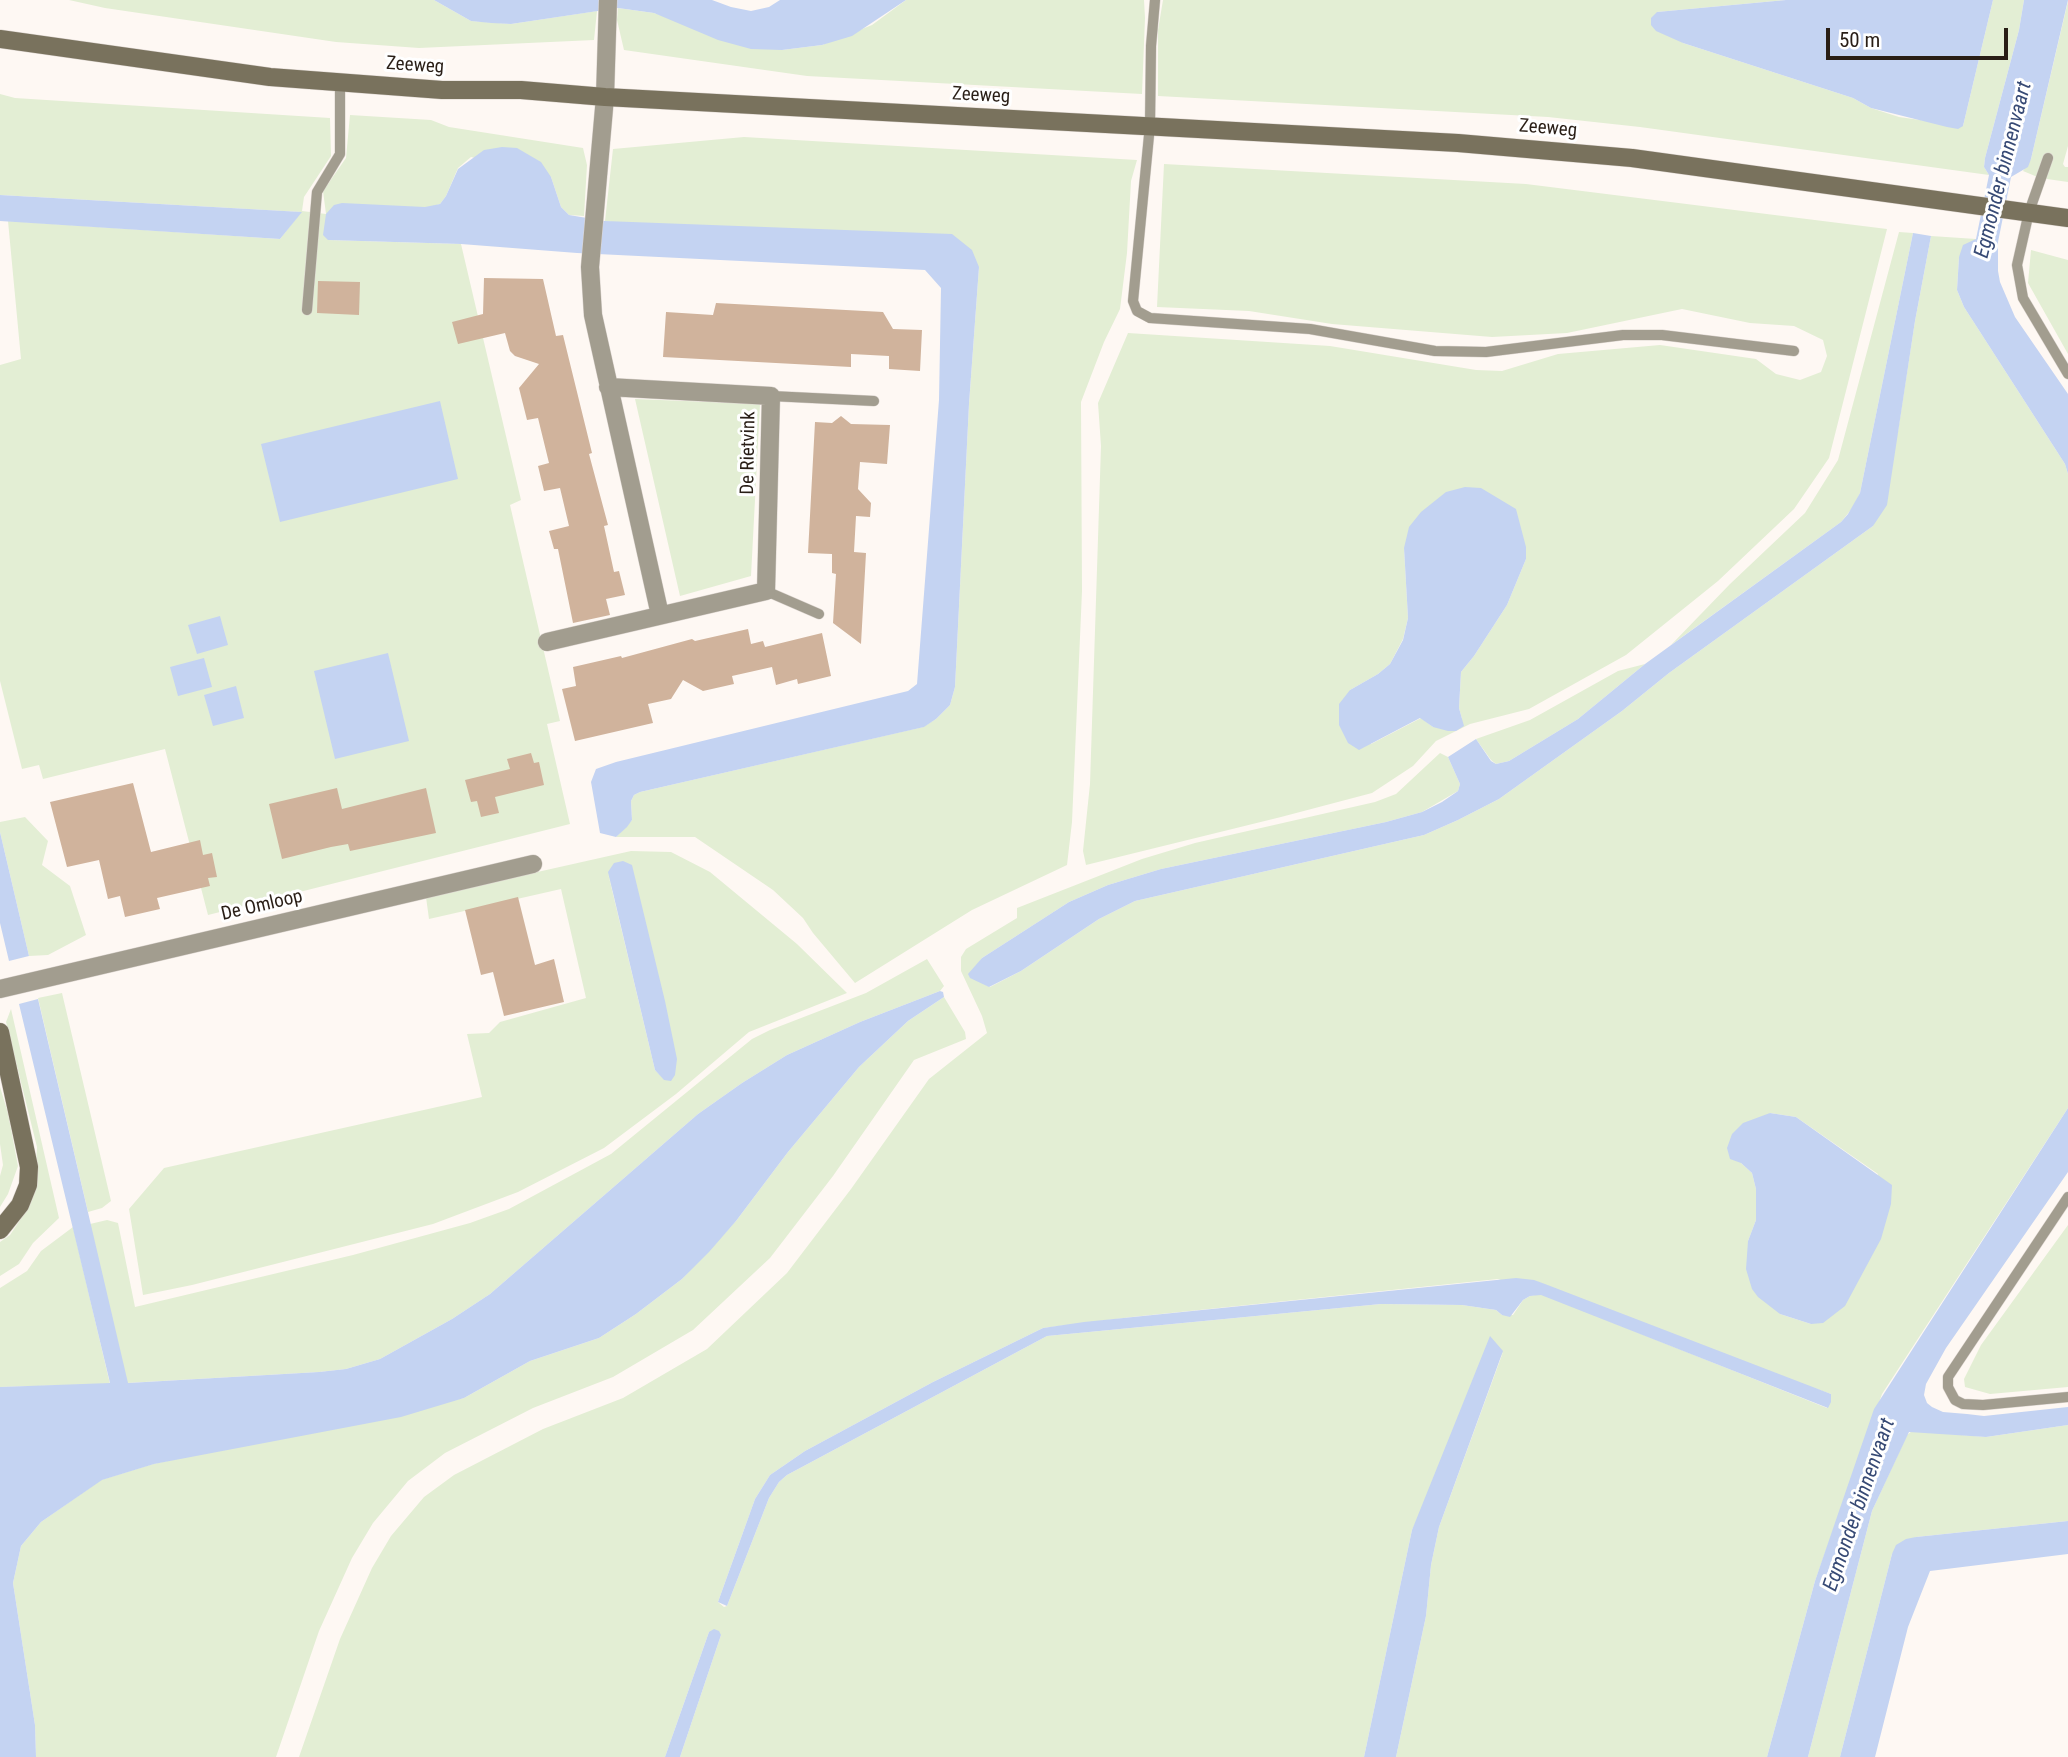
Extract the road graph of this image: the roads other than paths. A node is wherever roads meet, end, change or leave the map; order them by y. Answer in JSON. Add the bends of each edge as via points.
{"nodes":[{"id":1,"x":1155,"y":0,"type":"edge"},
{"id":2,"x":608,"y":9,"type":"edge"},
{"id":3,"x":0,"y":39,"type":"edge"},
{"id":4,"x":340,"y":82,"type":"junction"},
{"id":5,"x":605,"y":97,"type":"junction"},
{"id":6,"x":1150,"y":125,"type":"junction"},
{"id":7,"x":2048,"y":158,"type":"dead end"},
{"id":8,"x":2029,"y":212,"type":"junction"},
{"id":9,"x":2068,"y":218,"type":"edge"},
{"id":10,"x":307,"y":310,"type":"dead end"},
{"id":11,"x":1794,"y":351,"type":"dead end"},
{"id":12,"x":2068,"y":374,"type":"edge"},
{"id":13,"x":608,"y":387,"type":"junction"},
{"id":14,"x":771,"y":396,"type":"junction"},
{"id":15,"x":874,"y":401,"type":"dead end"},
{"id":16,"x":766,"y":591,"type":"junction"},
{"id":17,"x":819,"y":614,"type":"dead end"},
{"id":18,"x":660,"y":615,"type":"junction"},
{"id":19,"x":547,"y":642,"type":"dead end"},
{"id":20,"x":533,"y":864,"type":"dead end"},
{"id":21,"x":0,"y":989,"type":"edge"},
{"id":22,"x":0,"y":1032,"type":"edge"},
{"id":23,"x":2068,"y":1197,"type":"edge"},
{"id":24,"x":0,"y":1230,"type":"edge"},
{"id":25,"x":2068,"y":1397,"type":"edge"}],
"edges":[{"from":1,"to":6,"type":"lane"},
{"from":2,"to":5,"type":"street"},
{"from":3,"to":4,"type":"street","name":"Zeeweg"},
{"from":4,"to":5,"type":"street","name":"Zeeweg"},
{"from":4,"to":10,"type":"lane","via":[[340,154],[317,192]]},
{"from":5,"to":6,"type":"street","name":"Zeeweg"},
{"from":5,"to":13,"type":"street","via":[[592,256],[593,315]]},
{"from":6,"to":8,"type":"street","name":"Zeeweg","via":[[1632,158]]},
{"from":6,"to":11,"type":"lane","via":[[1133,301],[1137,311],[1150,318],[1310,329],[1435,351],[1486,352],[1623,335],[1662,335]]},
{"from":7,"to":8,"type":"lane"},
{"from":8,"to":9,"type":"street","name":"Zeeweg"},
{"from":8,"to":12,"type":"lane","via":[[2017,265],[2020,286],[2029,310]]},
{"from":13,"to":14,"type":"street","name":"De Rietvink"},
{"from":13,"to":18,"type":"street"},
{"from":14,"to":15,"type":"lane"},
{"from":14,"to":16,"type":"street","name":"De Rietvink"},
{"from":16,"to":17,"type":"lane"},
{"from":16,"to":18,"type":"street"},
{"from":18,"to":19,"type":"street"},
{"from":20,"to":21,"type":"street","name":"De Omloop"},
{"from":22,"to":24,"type":"street","via":[[29,1167],[20,1205]]},
{"from":23,"to":25,"type":"lane","via":[[1948,1377],[1951,1396],[1963,1404]]}]}
